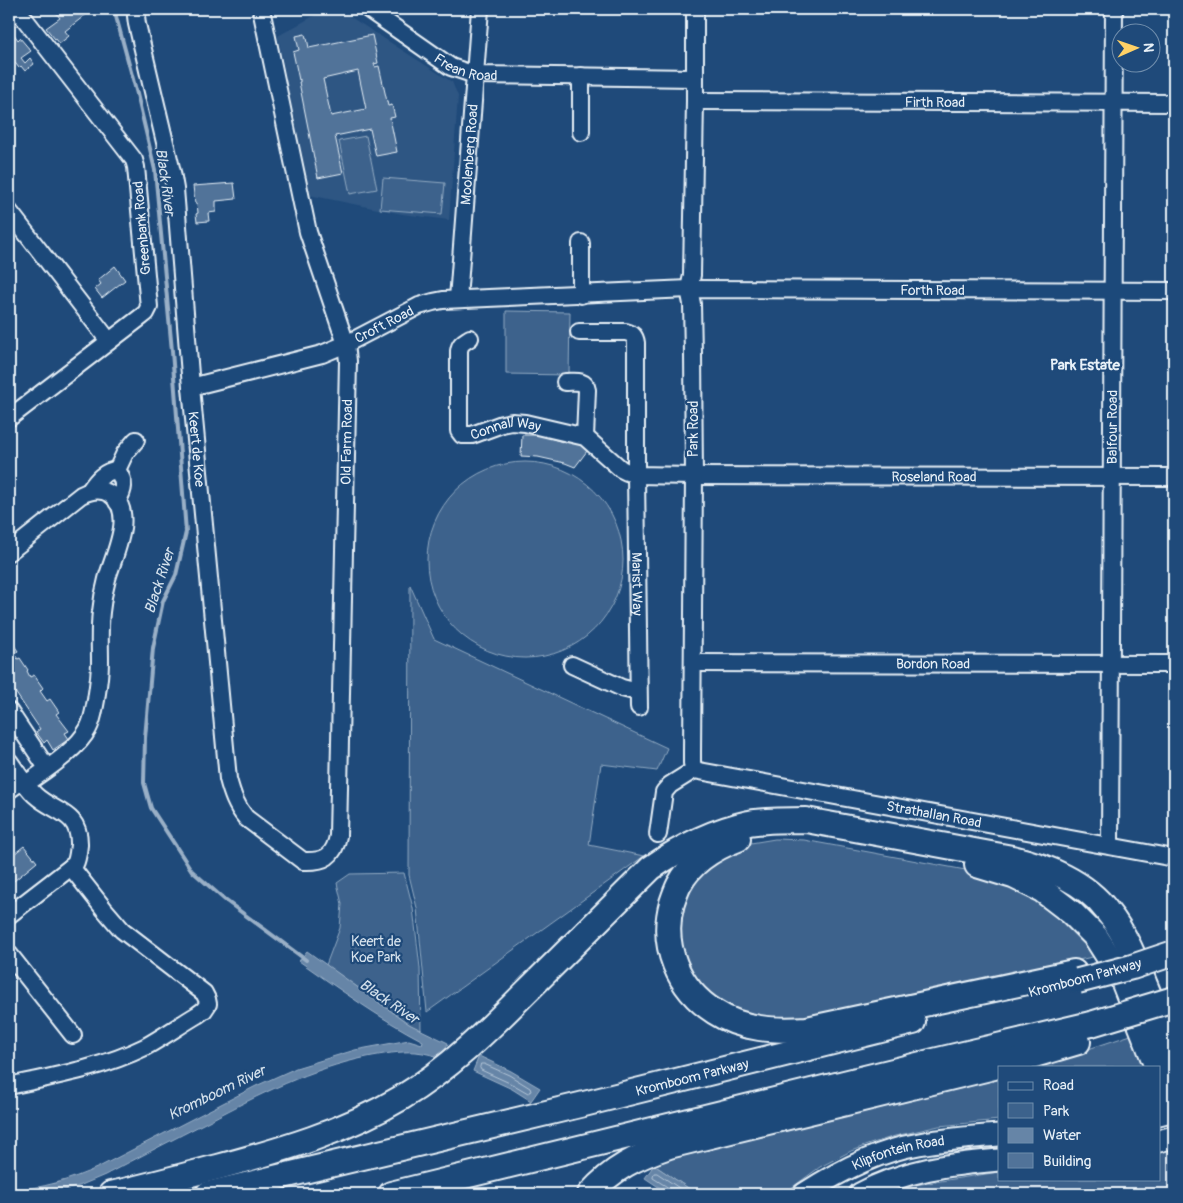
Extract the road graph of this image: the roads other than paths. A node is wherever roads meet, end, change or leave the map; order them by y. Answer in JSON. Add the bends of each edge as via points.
{"nodes":[{"id":1,"x":17,"y":9,"type":"edge"},
{"id":2,"x":139,"y":9,"type":"edge"},
{"id":3,"x":261,"y":9,"type":"edge"},
{"id":4,"x":368,"y":9,"type":"edge"},
{"id":5,"x":480,"y":9,"type":"edge"},
{"id":6,"x":695,"y":9,"type":"edge"},
{"id":7,"x":1114,"y":9,"type":"edge"},
{"id":8,"x":475,"y":75,"type":"junction"},
{"id":9,"x":581,"y":76,"type":"junction"},
{"id":10,"x":695,"y":78,"type":"junction"},
{"id":11,"x":695,"y":101,"type":"junction"},
{"id":12,"x":1113,"y":103,"type":"junction"},
{"id":13,"x":1174,"y":103,"type":"edge"},
{"id":14,"x":581,"y":132,"type":"dead end"},
{"id":15,"x":9,"y":211,"type":"edge"},
{"id":16,"x":581,"y":243,"type":"dead end"},
{"id":17,"x":689,"y":289,"type":"junction"},
{"id":18,"x":1112,"y":291,"type":"junction"},
{"id":19,"x":1174,"y":291,"type":"edge"},
{"id":20,"x":581,"y":295,"type":"junction"},
{"id":21,"x":458,"y":299,"type":"junction"},
{"id":22,"x":579,"y":332,"type":"dead end"},
{"id":23,"x":470,"y":338,"type":"dead end"},
{"id":24,"x":109,"y":341,"type":"junction"},
{"id":25,"x":346,"y":344,"type":"junction"},
{"id":26,"x":565,"y":382,"type":"dead end"},
{"id":27,"x":191,"y":387,"type":"junction"},
{"id":28,"x":9,"y":418,"type":"edge"},
{"id":29,"x":585,"y":437,"type":"junction"},
{"id":30,"x":136,"y":440,"type":"dead end"},
{"id":31,"x":117,"y":470,"type":"junction"},
{"id":32,"x":636,"y":475,"type":"junction"},
{"id":33,"x":694,"y":476,"type":"junction"},
{"id":34,"x":1112,"y":477,"type":"junction"},
{"id":35,"x":1174,"y":477,"type":"edge"},
{"id":36,"x":90,"y":490,"type":"junction"},
{"id":37,"x":117,"y":502,"type":"junction"},
{"id":38,"x":9,"y":552,"type":"edge"},
{"id":39,"x":693,"y":663,"type":"junction"},
{"id":40,"x":1111,"y":664,"type":"junction"},
{"id":41,"x":1174,"y":664,"type":"edge"},
{"id":42,"x":572,"y":665,"type":"dead end"},
{"id":43,"x":9,"y":711,"type":"edge"},
{"id":44,"x":9,"y":761,"type":"edge"},
{"id":45,"x":47,"y":768,"type":"junction"},
{"id":46,"x":694,"y":770,"type":"junction"},
{"id":47,"x":24,"y":782,"type":"junction"},
{"id":48,"x":9,"y":790,"type":"edge"},
{"id":49,"x":658,"y":834,"type":"dead end"},
{"id":50,"x":1110,"y":846,"type":"junction"},
{"id":51,"x":1174,"y":858,"type":"edge"},
{"id":52,"x":303,"y":860,"type":"joint"},
{"id":53,"x":71,"y":867,"type":"junction"},
{"id":54,"x":9,"y":916,"type":"edge"},
{"id":55,"x":9,"y":954,"type":"edge"},
{"id":56,"x":1170,"y":955,"type":"edge"},
{"id":57,"x":1076,"y":977,"type":"junction"},
{"id":58,"x":1174,"y":999,"type":"edge"},
{"id":59,"x":1174,"y":1009,"type":"edge"},
{"id":60,"x":1092,"y":1030,"type":"junction"},
{"id":61,"x":73,"y":1035,"type":"dead end"},
{"id":62,"x":1174,"y":1056,"type":"edge"},
{"id":63,"x":1157,"y":1066,"type":"edge"},
{"id":64,"x":1160,"y":1075,"type":"edge"},
{"id":65,"x":9,"y":1086,"type":"edge"},
{"id":66,"x":1174,"y":1105,"type":"edge"},
{"id":67,"x":1174,"y":1110,"type":"edge"},
{"id":68,"x":1160,"y":1114,"type":"edge"},
{"id":69,"x":998,"y":1134,"type":"edge"},
{"id":70,"x":1174,"y":1137,"type":"edge"},
{"id":71,"x":1160,"y":1142,"type":"edge"},
{"id":72,"x":998,"y":1160,"type":"edge"},
{"id":73,"x":112,"y":1194,"type":"edge"},
{"id":74,"x":208,"y":1194,"type":"edge"},
{"id":75,"x":391,"y":1194,"type":"edge"},
{"id":76,"x":590,"y":1194,"type":"edge"},
{"id":77,"x":804,"y":1194,"type":"edge"},
{"id":78,"x":860,"y":1194,"type":"edge"}],
"edges":[{"from":1,"to":24,"type":"street","name":"Greenbank Road","via":[[134,160],[136,167],[149,307],[141,318]]},
{"from":2,"to":27,"type":"street","name":"Keert de Koe","via":[[136,24],[175,189]]},
{"from":3,"to":25,"type":"street","name":"Old Farm Road","via":[[308,232]]},
{"from":4,"to":8,"type":"street","name":"Frean Road","via":[[450,68]]},
{"from":5,"to":8,"type":"street","name":"Moolenberg Road"},
{"from":6,"to":10,"type":"street","name":"Park Road"},
{"from":7,"to":12,"type":"street","name":"Balfour Road"},
{"from":8,"to":9,"type":"street","name":"Frean Road"},
{"from":8,"to":21,"type":"street","name":"Moolenberg Road"},
{"from":9,"to":10,"type":"street","name":"Frean Road"},
{"from":9,"to":14,"type":"street"},
{"from":10,"to":11,"type":"street","name":"Park Road"},
{"from":11,"to":12,"type":"street","name":"Firth Road"},
{"from":11,"to":17,"type":"street","name":"Park Road","via":[[692,275]]},
{"from":12,"to":13,"type":"street","name":"Firth Road"},
{"from":12,"to":18,"type":"street","name":"Balfour Road"},
{"from":15,"to":24,"type":"street"},
{"from":16,"to":20,"type":"street"},
{"from":17,"to":18,"type":"street","name":"Forth Road"},
{"from":17,"to":20,"type":"street","name":"Croft Road"},
{"from":17,"to":33,"type":"street","name":"Park Road","via":[[692,304]]},
{"from":18,"to":19,"type":"street","name":"Forth Road"},
{"from":18,"to":34,"type":"street","name":"Balfour Road"},
{"from":20,"to":21,"type":"street","name":"Croft Road"},
{"from":21,"to":25,"type":"street","name":"Croft Road","via":[[419,306]]},
{"from":22,"to":32,"type":"street","name":"Marist Way","via":[[626,332],[635,337]]},
{"from":23,"to":29,"type":"street","name":"Connall Way","via":[[463,342],[459,351],[459,431],[462,435],[518,422]]},
{"from":24,"to":28,"type":"street","name":"Greenbank Road"},
{"from":25,"to":27,"type":"street","name":"Croft Road","via":[[322,354]]},
{"from":25,"to":52,"type":"street","name":"Old Farm Road","via":[[338,836],[336,846],[323,860]]},
{"from":26,"to":29,"type":"street","via":[[586,386]]},
{"from":27,"to":52,"type":"street","name":"Keert de Koe","via":[[228,779],[235,803],[246,818]]},
{"from":29,"to":32,"type":"street","name":"Connall Way","via":[[621,469]]},
{"from":30,"to":31,"type":"street"},
{"from":31,"to":36,"type":"street","via":[[103,475]]},
{"from":31,"to":37,"type":"street","via":[[123,480],[123,492]]},
{"from":32,"to":33,"type":"street","name":"Roseland Road"},
{"from":32,"to":42,"type":"street","name":"Marist Way","via":[[638,700],[622,688]]},
{"from":33,"to":34,"type":"street","name":"Roseland Road"},
{"from":33,"to":39,"type":"street","name":"Park Road"},
{"from":34,"to":35,"type":"street","name":"Roseland Road"},
{"from":34,"to":40,"type":"street","name":"Balfour Road"},
{"from":36,"to":37,"type":"street","via":[[108,492]]},
{"from":36,"to":38,"type":"street"},
{"from":37,"to":45,"type":"street","via":[[122,526],[101,610],[99,678],[94,712],[83,738]]},
{"from":39,"to":40,"type":"street","name":"Bordon Road"},
{"from":39,"to":46,"type":"street","name":"Park Road"},
{"from":40,"to":41,"type":"street","name":"Bordon Road"},
{"from":40,"to":50,"type":"street","name":"Balfour Road"},
{"from":43,"to":45,"type":"street"},
{"from":44,"to":47,"type":"street"},
{"from":45,"to":47,"type":"street"},
{"from":46,"to":49,"type":"street","via":[[664,792]]},
{"from":46,"to":50,"type":"street","name":"Strathallan Road"},
{"from":47,"to":48,"type":"street"},
{"from":47,"to":53,"type":"street","via":[[38,798],[74,822],[79,848],[77,860]]},
{"from":50,"to":51,"type":"street","name":"Strathallan Road"},
{"from":53,"to":54,"type":"street"},
{"from":53,"to":65,"type":"street","via":[[122,930],[204,993],[208,1004],[197,1015],[139,1049],[82,1070]]},
{"from":55,"to":61,"type":"street"},
{"from":56,"to":57,"type":"highway","name":"Kromboom Parkway","bridge":true,"via":[[1132,967]]},
{"from":57,"to":63,"type":"highway","via":[[807,1029],[751,1027],[716,1013],[686,987],[670,949],[670,911],[679,885],[695,864],[724,844],[766,833],[806,833],[996,870],[1042,890],[1096,937],[1122,978]]},
{"from":57,"to":74,"type":"highway","name":"Kromboom Parkway","via":[[580,1105]]},
{"from":58,"to":60,"type":"highway","bridge":true},
{"from":59,"to":60,"type":"highway"},
{"from":60,"to":75,"type":"highway","via":[[938,1060]]},
{"from":60,"to":76,"type":"highway","via":[[994,1067],[669,1146],[627,1163]]},
{"from":62,"to":73,"type":"highway","via":[[1129,945],[1118,926],[1091,895],[1054,871],[1012,858],[806,820],[750,823],[702,838],[651,868],[474,1042],[441,1071],[400,1099],[349,1125],[303,1142]]},
{"from":64,"to":66,"type":"highway"},
{"from":67,"to":68,"type":"main road"},
{"from":69,"to":77,"type":"main road","name":"Klipfontein Road","via":[[917,1144],[886,1152],[856,1164]]},
{"from":70,"to":71,"type":"main road"},
{"from":72,"to":78,"type":"main road","name":"Klipfontein Road","via":[[926,1169]]}]}
